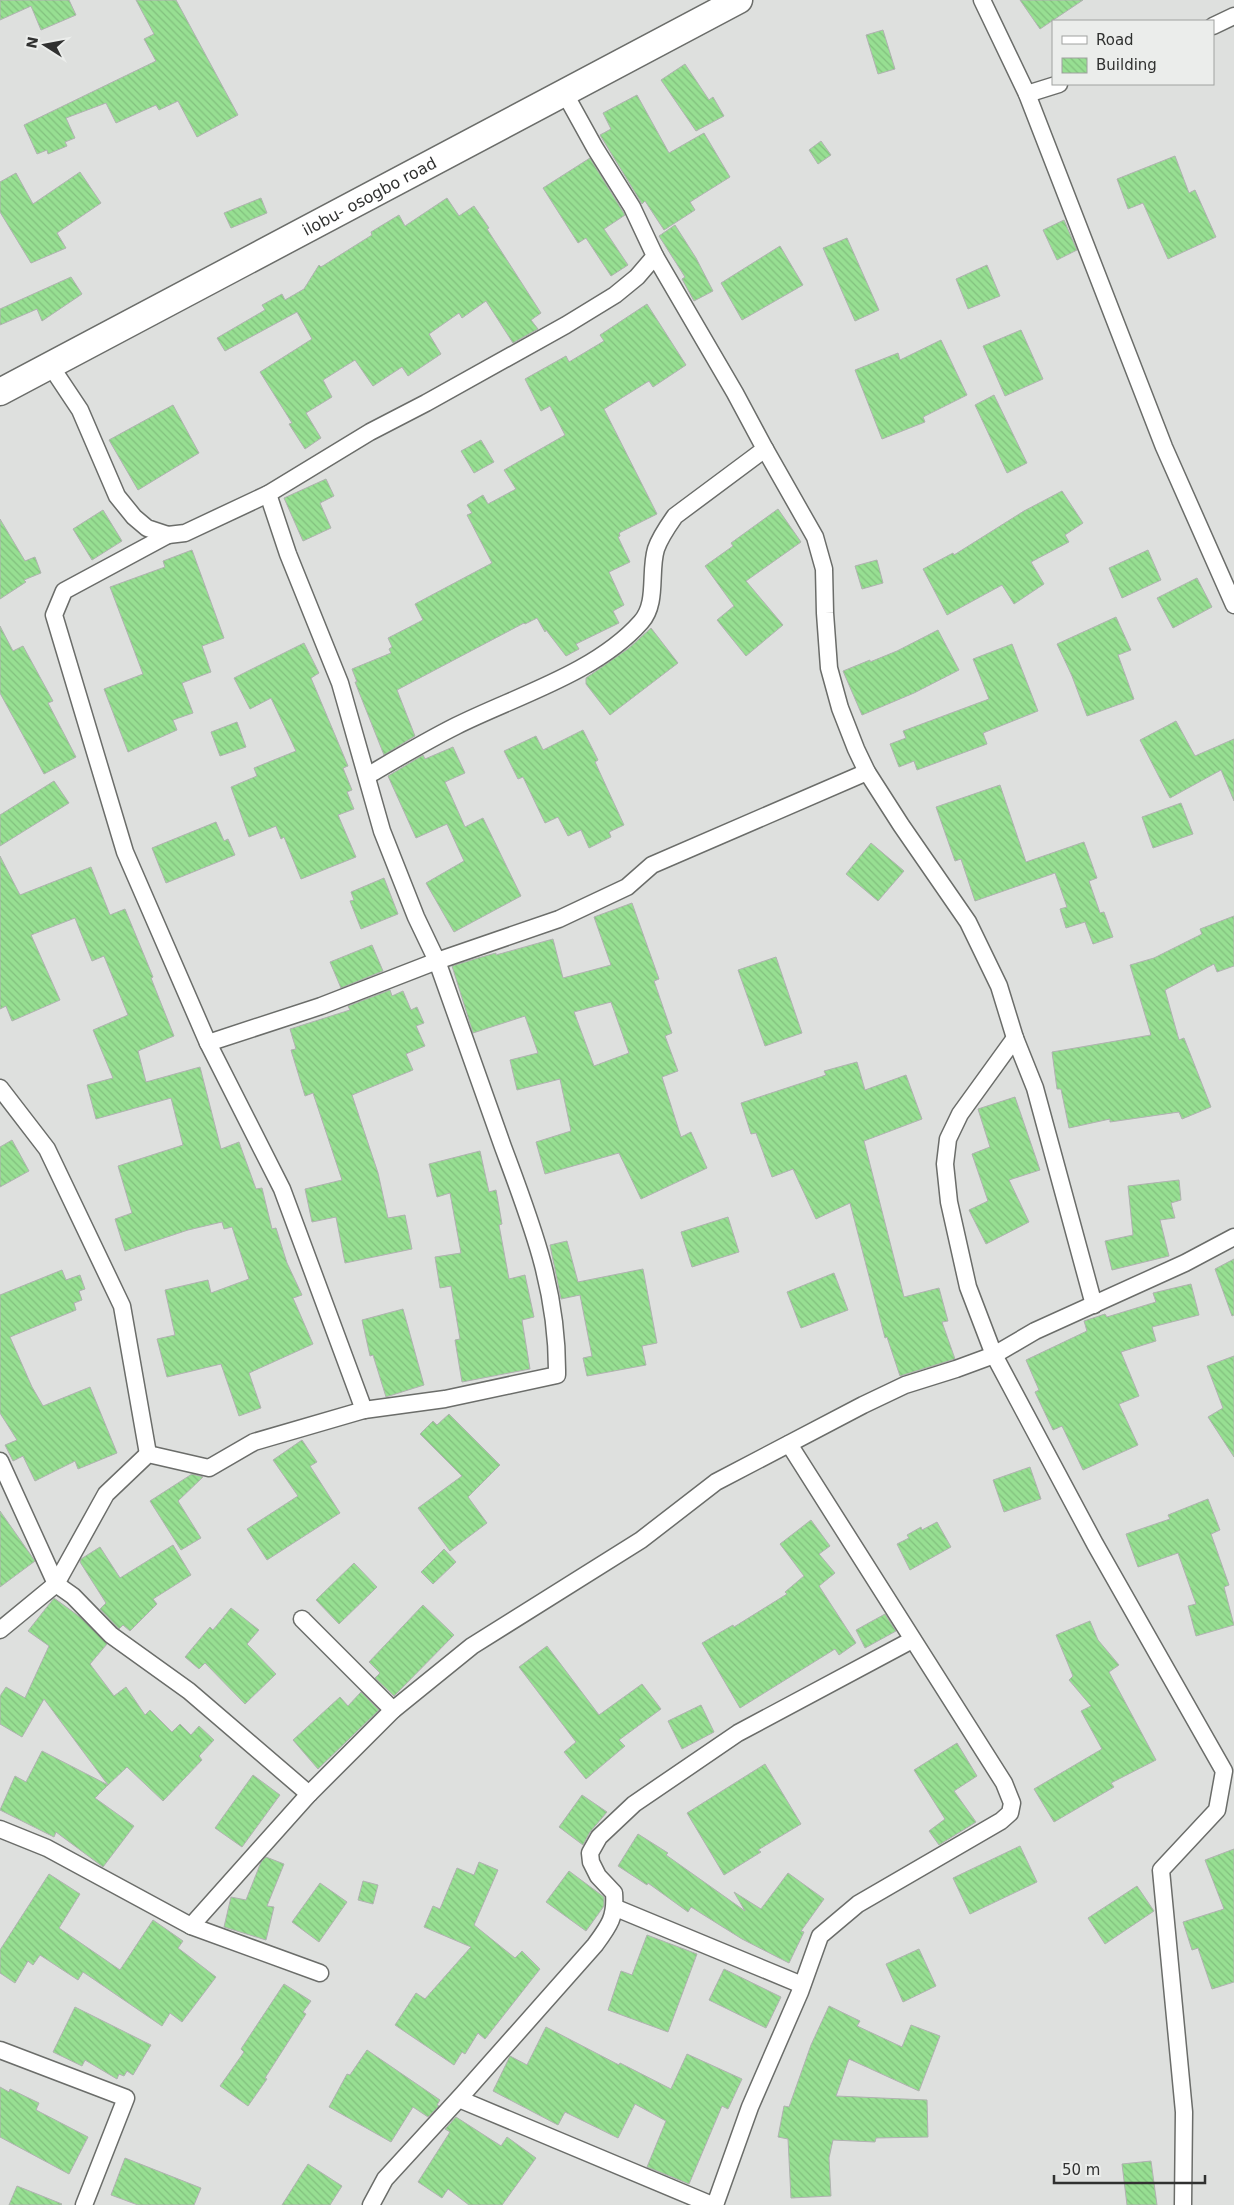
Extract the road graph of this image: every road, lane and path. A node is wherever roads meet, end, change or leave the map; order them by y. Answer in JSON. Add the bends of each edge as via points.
{"nodes":[{"id":1,"x":738,"y":0,"type":"edge"},
{"id":2,"x":982,"y":0,"type":"edge"},
{"id":3,"x":1234,"y":16,"type":"edge"},
{"id":4,"x":1214,"y":26,"type":"edge"},
{"id":5,"x":1056,"y":85,"type":"edge"},
{"id":6,"x":564,"y":92,"type":"junction"},
{"id":7,"x":1027,"y":94,"type":"junction"},
{"id":8,"x":654,"y":256,"type":"junction"},
{"id":9,"x":50,"y":365,"type":"junction"},
{"id":10,"x":0,"y":392,"type":"edge"},
{"id":11,"x":765,"y":449,"type":"junction"},
{"id":12,"x":268,"y":494,"type":"junction"},
{"id":13,"x":168,"y":535,"type":"junction"},
{"id":14,"x":1234,"y":605,"type":"edge"},
{"id":15,"x":867,"y":772,"type":"junction"},
{"id":16,"x":366,"y":776,"type":"junction"},
{"id":17,"x":436,"y":961,"type":"junction"},
{"id":18,"x":1015,"y":1038,"type":"junction"},
{"id":19,"x":208,"y":1043,"type":"junction"},
{"id":20,"x":0,"y":1088,"type":"edge"},
{"id":21,"x":1234,"y":1237,"type":"edge"},
{"id":22,"x":1094,"y":1305,"type":"junction"},
{"id":23,"x":994,"y":1355,"type":"junction"},
{"id":24,"x":364,"y":1410,"type":"junction"},
{"id":25,"x":789,"y":1444,"type":"junction"},
{"id":26,"x":148,"y":1454,"type":"junction"},
{"id":27,"x":0,"y":1461,"type":"edge"},
{"id":28,"x":56,"y":1584,"type":"junction"},
{"id":29,"x":302,"y":1619,"type":"dead end"},
{"id":30,"x":0,"y":1630,"type":"edge"},
{"id":31,"x":912,"y":1640,"type":"junction"},
{"id":32,"x":393,"y":1710,"type":"junction"},
{"id":33,"x":1228,"y":1779,"type":"edge"},
{"id":34,"x":309,"y":1794,"type":"junction"},
{"id":35,"x":0,"y":1829,"type":"edge"},
{"id":36,"x":616,"y":1908,"type":"junction"},
{"id":37,"x":191,"y":1926,"type":"junction"},
{"id":38,"x":320,"y":1973,"type":"dead end"},
{"id":39,"x":802,"y":1985,"type":"junction"},
{"id":40,"x":0,"y":2050,"type":"edge"},
{"id":41,"x":459,"y":2099,"type":"junction"},
{"id":42,"x":84,"y":2205,"type":"edge"},
{"id":43,"x":371,"y":2205,"type":"edge"},
{"id":44,"x":714,"y":2205,"type":"edge"},
{"id":45,"x":1183,"y":2205,"type":"edge"}],
"edges":[{"from":1,"to":6,"type":"main road","name":"ilobu- osogbo road"},
{"from":2,"to":7,"type":"street"},
{"from":3,"to":4,"type":"street"},
{"from":5,"to":7,"type":"street"},
{"from":6,"to":8,"type":"street","via":[[632,206]]},
{"from":6,"to":9,"type":"main road","name":"ilobu- osogbo road"},
{"from":7,"to":14,"type":"street","via":[[1164,448]]},
{"from":8,"to":11,"type":"street"},
{"from":8,"to":12,"type":"street","via":[[638,277],[615,295],[426,404],[370,432]]},
{"from":9,"to":10,"type":"main road","name":"ilobu- osogbo road"},
{"from":9,"to":13,"type":"street","via":[[80,410],[117,496],[147,528]]},
{"from":11,"to":15,"type":"street","via":[[815,537],[824,569],[829,668],[840,708]]},
{"from":11,"to":16,"type":"street","via":[[675,516],[664,530],[656,549],[647,610],[642,621],[618,643],[569,673],[455,726]]},
{"from":12,"to":13,"type":"street","via":[[185,533]]},
{"from":12,"to":16,"type":"street","via":[[288,554],[340,683]]},
{"from":13,"to":19,"type":"street","via":[[64,591],[54,615],[125,852]]},
{"from":15,"to":17,"type":"street","via":[[652,865],[627,886],[558,919]]},
{"from":15,"to":18,"type":"street","via":[[968,922],[1000,986]]},
{"from":16,"to":17,"type":"street","via":[[382,831]]},
{"from":17,"to":19,"type":"street","via":[[320,1006]]},
{"from":17,"to":24,"type":"street","via":[[538,1242],[556,1329],[558,1375],[445,1399]]},
{"from":18,"to":22,"type":"street","via":[[1035,1088]]},
{"from":18,"to":23,"type":"street","via":[[960,1114],[948,1139],[945,1164],[949,1202],[968,1287]]},
{"from":19,"to":24,"type":"street","via":[[282,1189]]},
{"from":20,"to":26,"type":"street","via":[[47,1149],[122,1306]]},
{"from":21,"to":22,"type":"street"},
{"from":22,"to":23,"type":"street","via":[[1035,1331]]},
{"from":23,"to":25,"type":"street","via":[[905,1385]]},
{"from":23,"to":33,"type":"street","via":[[1095,1544]]},
{"from":24,"to":26,"type":"street","via":[[254,1442],[209,1468]]},
{"from":25,"to":31,"type":"street"},
{"from":25,"to":32,"type":"street","via":[[716,1482],[641,1540],[472,1646]]},
{"from":26,"to":28,"type":"street","via":[[106,1494]]},
{"from":27,"to":28,"type":"street"},
{"from":28,"to":30,"type":"street"},
{"from":28,"to":34,"type":"street","via":[[73,1596],[111,1635],[189,1690]]},
{"from":29,"to":32,"type":"street"},
{"from":31,"to":36,"type":"street","via":[[738,1733],[634,1804],[599,1837],[590,1853],[598,1876],[614,1893]]},
{"from":31,"to":39,"type":"street","via":[[1004,1783],[1012,1803],[1010,1813],[858,1904],[820,1936]]},
{"from":32,"to":34,"type":"street"},
{"from":33,"to":45,"type":"street","via":[[1218,1810],[1161,1870],[1184,2112]]},
{"from":34,"to":37,"type":"street"},
{"from":35,"to":37,"type":"street","via":[[47,1848]]},
{"from":36,"to":39,"type":"street"},
{"from":36,"to":41,"type":"street","via":[[595,1945]]},
{"from":37,"to":38,"type":"street"},
{"from":39,"to":44,"type":"street","via":[[750,2107]]},
{"from":40,"to":42,"type":"street","via":[[126,2098]]},
{"from":41,"to":43,"type":"street","via":[[385,2179]]},
{"from":41,"to":44,"type":"street"}]}
